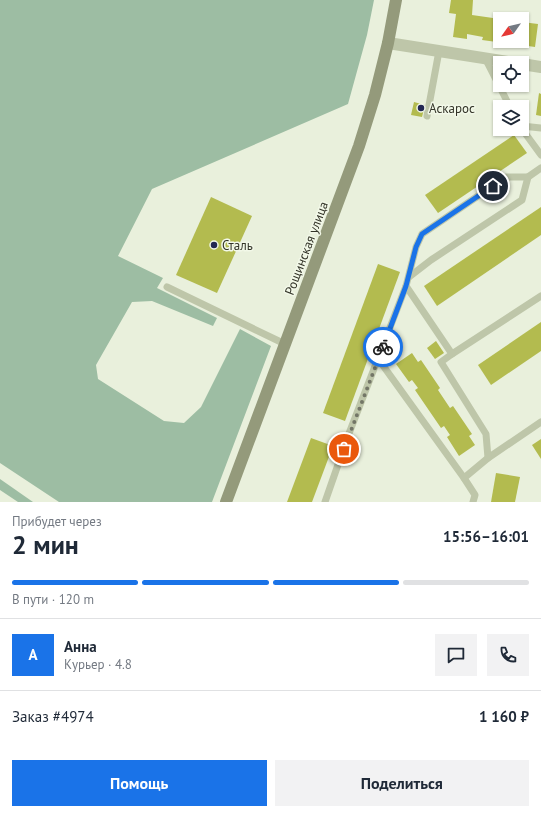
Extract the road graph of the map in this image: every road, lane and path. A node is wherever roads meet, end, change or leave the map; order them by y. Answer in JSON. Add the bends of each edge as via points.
{"nodes":[{"id":1,"x":396,"y":0,"type":"edge"},
{"id":2,"x":388,"y":43,"type":"junction"},
{"id":3,"x":439,"y":51,"type":"junction"},
{"id":4,"x":485,"y":58,"type":"junction"},
{"id":5,"x":493,"y":59,"type":"edge"},
{"id":6,"x":529,"y":65,"type":"edge"},
{"id":7,"x":541,"y":67,"type":"edge"},
{"id":8,"x":506,"y":100,"type":"edge"},
{"id":9,"x":427,"y":116,"type":"dead end"},
{"id":10,"x":529,"y":128,"type":"edge"},
{"id":11,"x":541,"y":128,"type":"edge"},
{"id":12,"x":528,"y":136,"type":"edge"},
{"id":13,"x":541,"y":155,"type":"edge"},
{"id":14,"x":541,"y":168,"type":"edge"},
{"id":15,"x":528,"y":177,"type":"junction"},
{"id":16,"x":409,"y":277,"type":"junction"},
{"id":17,"x":406,"y":286,"type":"junction"},
{"id":18,"x":168,"y":288,"type":"dead end"},
{"id":19,"x":541,"y":296,"type":"edge"},
{"id":20,"x":285,"y":344,"type":"junction"},
{"id":21,"x":452,"y":354,"type":"junction"},
{"id":22,"x":379,"y":360,"type":"junction"},
{"id":23,"x":541,"y":422,"type":"edge"},
{"id":24,"x":488,"y":458,"type":"junction"},
{"id":25,"x":464,"y":478,"type":"junction"},
{"id":26,"x":226,"y":502,"type":"edge"},
{"id":27,"x":325,"y":502,"type":"edge"},
{"id":28,"x":473,"y":502,"type":"edge"}],
"edges":[{"from":1,"to":2,"type":"main road","name":"Рощинская улица"},
{"from":2,"to":3,"type":"street"},
{"from":2,"to":20,"type":"main road","name":"Рощинская улица","via":[[376,95],[360,146]]},
{"from":3,"to":4,"type":"street"},
{"from":3,"to":9,"type":"lane"},
{"from":4,"to":5,"type":"street"},
{"from":4,"to":8,"type":"lane"},
{"from":6,"to":7,"type":"street"},
{"from":10,"to":11,"type":"lane"},
{"from":12,"to":13,"type":"lane"},
{"from":14,"to":15,"type":"lane"},
{"from":15,"to":16,"type":"lane","via":[[522,200]]},
{"from":15,"to":16,"type":"lane","via":[[506,177],[422,234]]},
{"from":16,"to":17,"type":"lane"},
{"from":17,"to":21,"type":"lane"},
{"from":17,"to":22,"type":"lane"},
{"from":18,"to":20,"type":"lane"},
{"from":19,"to":21,"type":"lane"},
{"from":20,"to":26,"type":"main road","name":"Рощинская улица"},
{"from":21,"to":24,"type":"lane","via":[[441,362],[486,434]]},
{"from":22,"to":25,"type":"lane"},
{"from":22,"to":27,"type":"lane"},
{"from":23,"to":24,"type":"lane"},
{"from":24,"to":25,"type":"lane"},
{"from":25,"to":28,"type":"lane","via":[[475,495]]}]}
